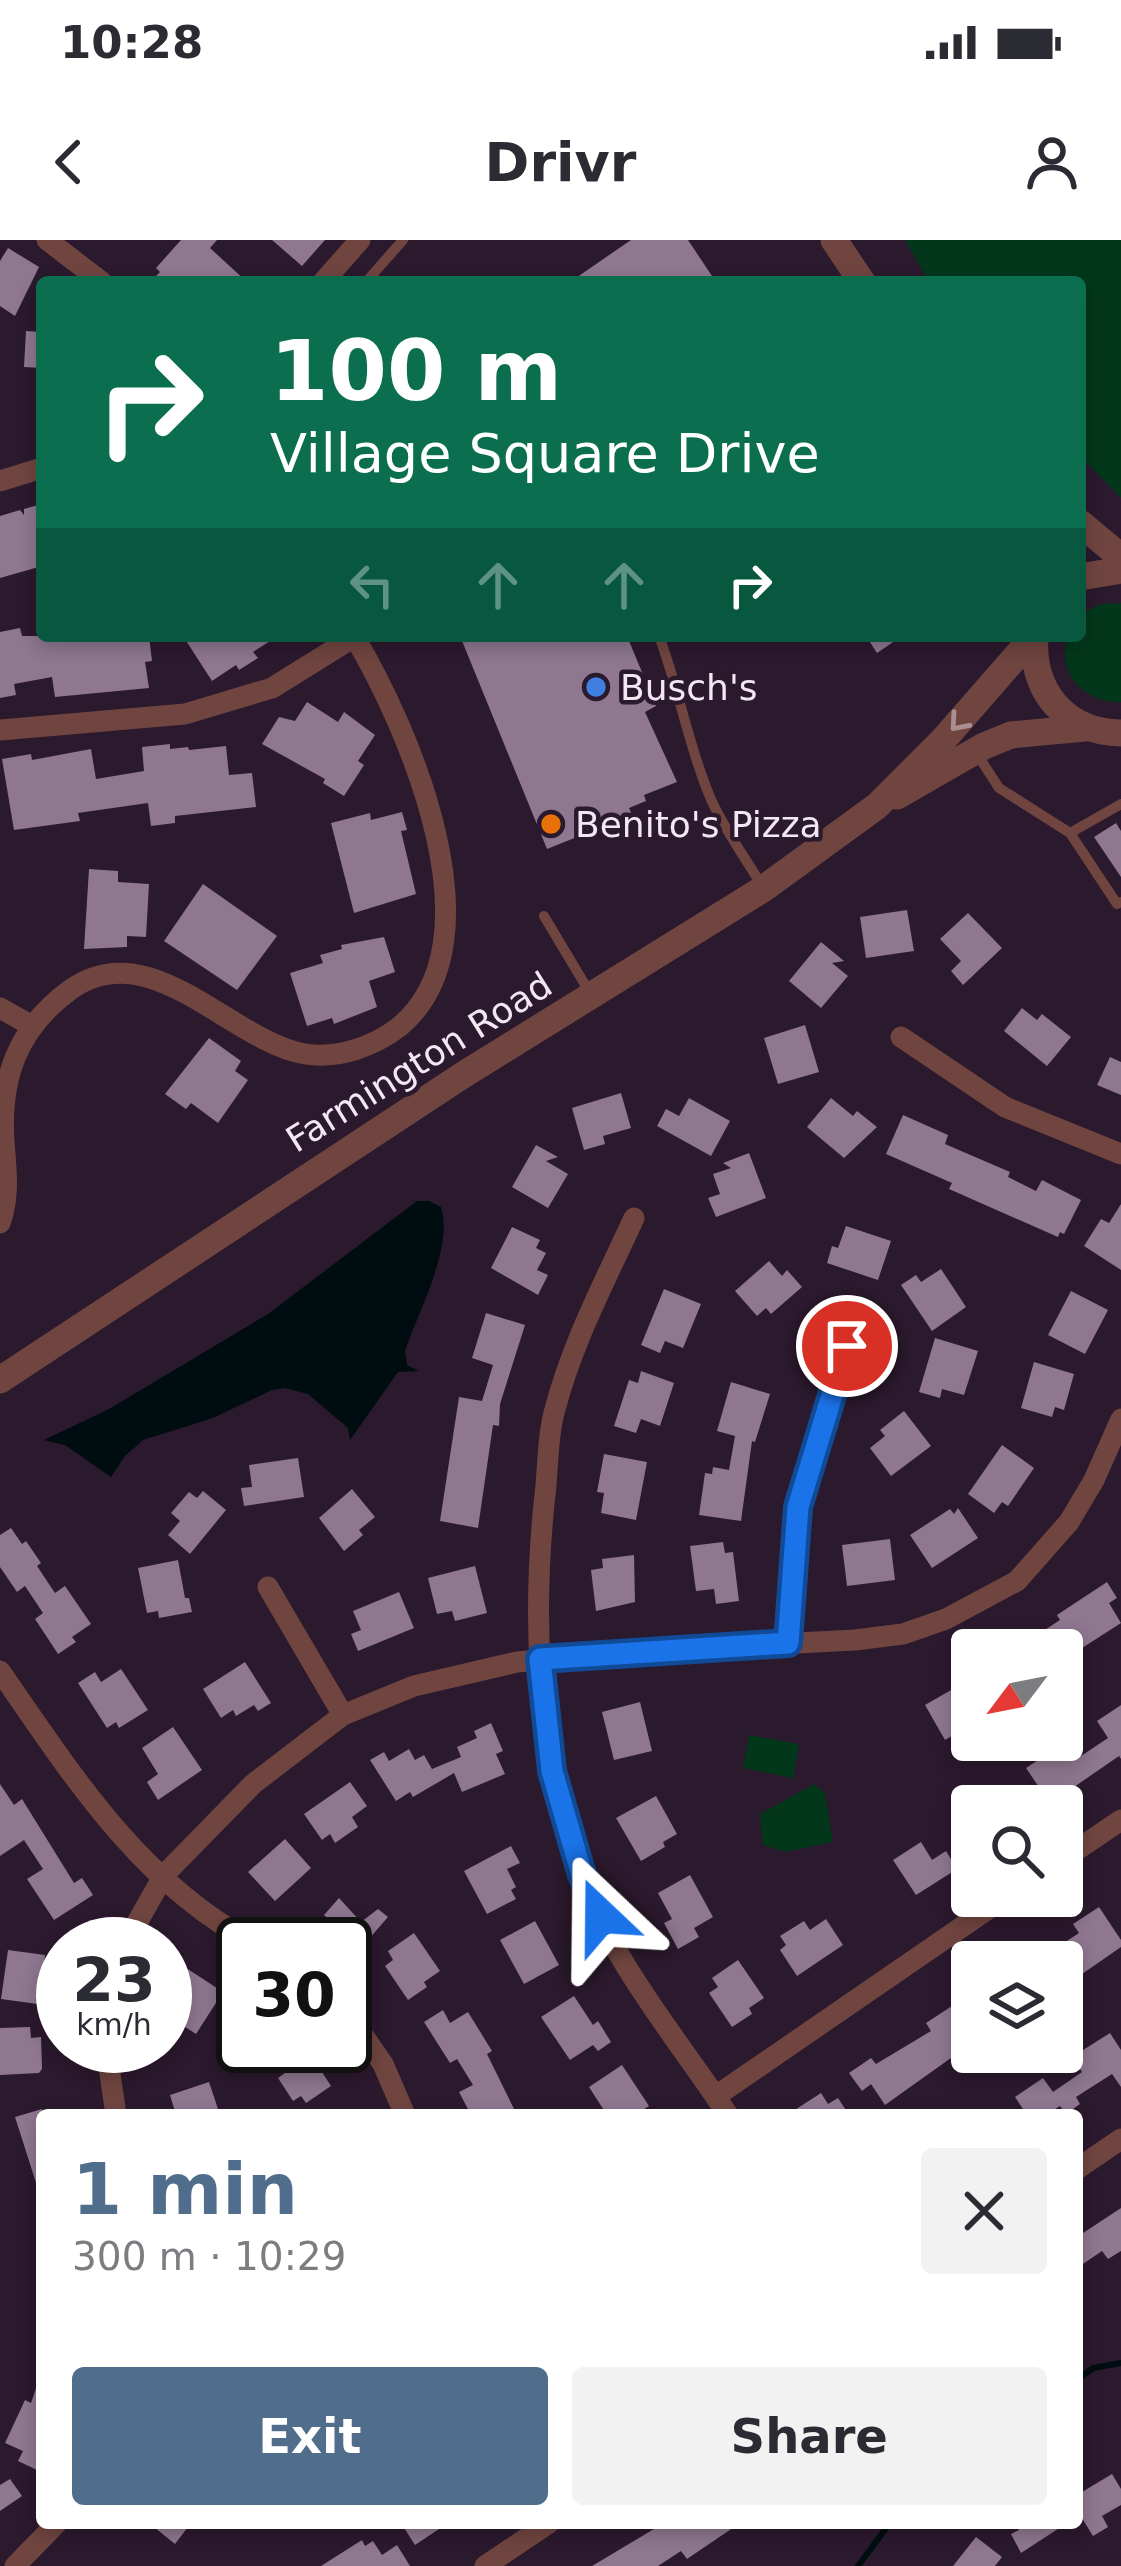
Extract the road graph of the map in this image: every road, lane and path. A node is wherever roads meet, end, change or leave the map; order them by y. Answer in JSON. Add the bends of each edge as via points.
{"nodes":[{"id":1,"x":47,"y":240,"type":"edge"},
{"id":2,"x":360,"y":240,"type":"edge"},
{"id":3,"x":403,"y":240,"type":"edge"},
{"id":4,"x":834,"y":240,"type":"edge"},
{"id":5,"x":94,"y":276,"type":"edge"},
{"id":6,"x":328,"y":276,"type":"edge"},
{"id":7,"x":371,"y":276,"type":"edge"},
{"id":8,"x":852,"y":276,"type":"edge"},
{"id":9,"x":36,"y":470,"type":"edge"},
{"id":10,"x":0,"y":481,"type":"edge"},
{"id":11,"x":1086,"y":528,"type":"edge"},
{"id":12,"x":1121,"y":557,"type":"edge"},
{"id":13,"x":1121,"y":570,"type":"edge"},
{"id":14,"x":1086,"y":575,"type":"edge"},
{"id":15,"x":345,"y":642,"type":"edge"},
{"id":16,"x":357,"y":642,"type":"edge"},
{"id":17,"x":660,"y":642,"type":"edge"},
{"id":18,"x":1029,"y":642,"type":"edge"},
{"id":19,"x":1034,"y":642,"type":"edge"},
{"id":20,"x":0,"y":730,"type":"edge"},
{"id":21,"x":1107,"y":734,"type":"edge"},
{"id":22,"x":975,"y":752,"type":"junction"},
{"id":23,"x":1121,"y":804,"type":"edge"},
{"id":24,"x":877,"y":806,"type":"junction"},
{"id":25,"x":1070,"y":833,"type":"junction"},
{"id":26,"x":763,"y":889,"type":"junction"},
{"id":27,"x":1121,"y":902,"type":"edge"},
{"id":28,"x":544,"y":916,"type":"dead end"},
{"id":29,"x":592,"y":995,"type":"junction"},
{"id":30,"x":0,"y":1008,"type":"edge"},
{"id":31,"x":32,"y":1026,"type":"junction"},
{"id":32,"x":901,"y":1036,"type":"dead end"},
{"id":33,"x":3,"y":1072,"type":"edge"},
{"id":34,"x":1121,"y":1154,"type":"edge"},
{"id":35,"x":634,"y":1218,"type":"dead end"},
{"id":36,"x":0,"y":1222,"type":"edge"},
{"id":37,"x":847,"y":1346,"type":"dead end"},
{"id":38,"x":0,"y":1380,"type":"edge"},
{"id":39,"x":1121,"y":1419,"type":"edge"},
{"id":40,"x":268,"y":1586,"type":"dead end"},
{"id":41,"x":788,"y":1643,"type":"junction"},
{"id":42,"x":540,"y":1659,"type":"junction"},
{"id":43,"x":0,"y":1671,"type":"edge"},
{"id":44,"x":343,"y":1715,"type":"junction"},
{"id":45,"x":1121,"y":1820,"type":"edge"},
{"id":46,"x":1083,"y":1845,"type":"edge"},
{"id":47,"x":160,"y":1880,"type":"junction"},
{"id":48,"x":140,"y":1917,"type":"edge"},
{"id":49,"x":978,"y":1917,"type":"edge"},
{"id":50,"x":216,"y":1918,"type":"edge"},
{"id":51,"x":372,"y":2048,"type":"edge"},
{"id":52,"x":110,"y":2073,"type":"edge"},
{"id":53,"x":722,"y":2106,"type":"edge"},
{"id":54,"x":115,"y":2109,"type":"edge"},
{"id":55,"x":402,"y":2109,"type":"edge"},
{"id":56,"x":1121,"y":2139,"type":"edge"},
{"id":57,"x":1083,"y":2165,"type":"edge"},
{"id":58,"x":51,"y":2529,"type":"edge"},
{"id":59,"x":540,"y":2529,"type":"edge"},
{"id":60,"x":15,"y":2566,"type":"edge"},
{"id":61,"x":485,"y":2566,"type":"edge"}],
"edges":[{"from":1,"to":5,"type":"street"},
{"from":2,"to":6,"type":"street"},
{"from":3,"to":7,"type":"lane"},
{"from":4,"to":8,"type":"street"},
{"from":9,"to":10,"type":"street"},
{"from":11,"to":12,"type":"street"},
{"from":13,"to":14,"type":"street"},
{"from":15,"to":20,"type":"street","via":[[272,688],[185,714]]},
{"from":16,"to":31,"type":"street","via":[[421,784],[444,887],[441,949],[408,1018],[362,1049],[304,1054],[148,976],[119,974],[74,987]]},
{"from":17,"to":26,"type":"lane","via":[[711,800]]},
{"from":18,"to":24,"type":"street","name":"Farmington Road","one_way":true},
{"from":19,"to":21,"type":"street","via":[[1037,677],[1049,700]]},
{"from":21,"to":22,"type":"street","name":"Farmington Road","via":[[1011,735]]},
{"from":22,"to":24,"type":"street","name":"Farmington Road"},
{"from":22,"to":25,"type":"lane","via":[[999,788]]},
{"from":23,"to":25,"type":"lane"},
{"from":24,"to":26,"type":"street","name":"Farmington Road"},
{"from":25,"to":27,"type":"lane"},
{"from":26,"to":29,"type":"street","name":"Farmington Road"},
{"from":28,"to":29,"type":"lane"},
{"from":29,"to":38,"type":"street","name":"Farmington Road"},
{"from":30,"to":31,"type":"street"},
{"from":31,"to":33,"type":"street"},
{"from":32,"to":34,"type":"street","via":[[1005,1106]]},
{"from":33,"to":36,"type":"street","via":[[8,1176]]},
{"from":35,"to":42,"type":"street","via":[[554,1414],[541,1529]]},
{"from":37,"to":41,"type":"street","via":[[798,1507]]},
{"from":39,"to":41,"type":"street","via":[[1069,1522],[1017,1581],[903,1634]]},
{"from":40,"to":44,"type":"street"},
{"from":41,"to":42,"type":"street"},
{"from":42,"to":44,"type":"street","via":[[415,1686]]},
{"from":42,"to":53,"type":"street","via":[[552,1771],[582,1875],[620,1956]]},
{"from":43,"to":47,"type":"street","via":[[84,1793]]},
{"from":44,"to":47,"type":"street","via":[[254,1784]]},
{"from":45,"to":46,"type":"street"},
{"from":47,"to":48,"type":"street"},
{"from":47,"to":50,"type":"street"},
{"from":49,"to":53,"type":"street"},
{"from":51,"to":55,"type":"street"},
{"from":52,"to":54,"type":"street"},
{"from":56,"to":57,"type":"street"},
{"from":58,"to":60,"type":"street"},
{"from":59,"to":61,"type":"street"}]}
